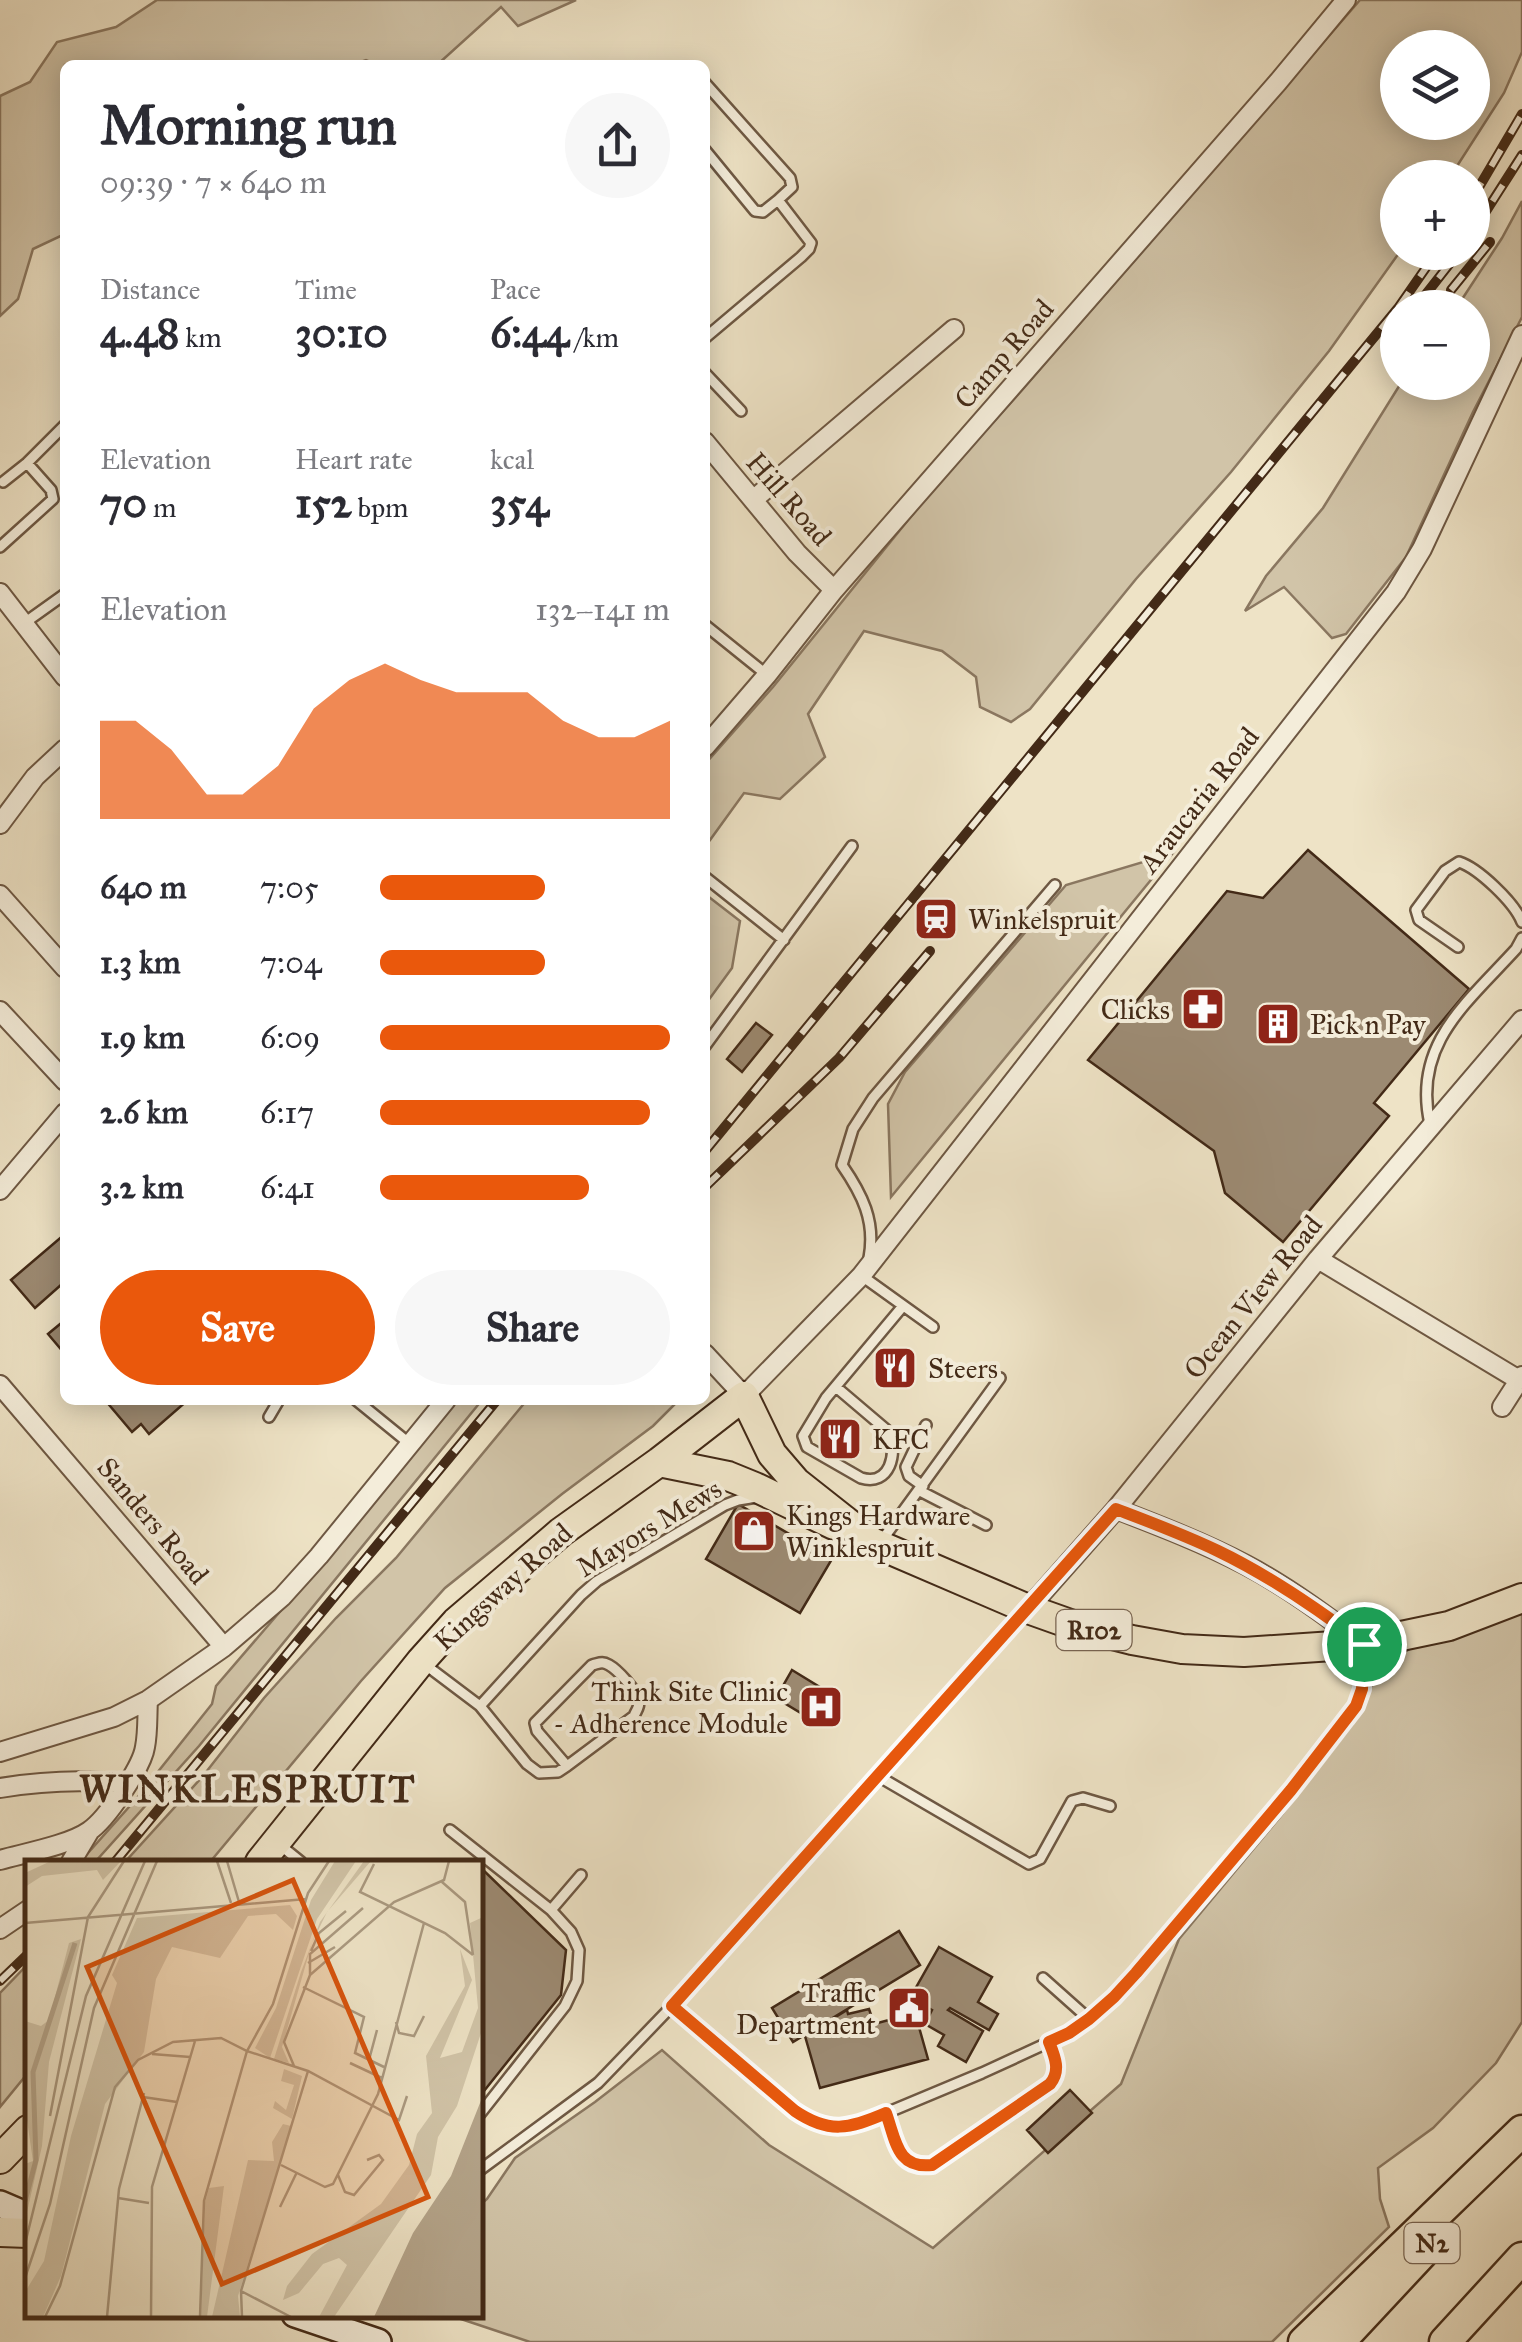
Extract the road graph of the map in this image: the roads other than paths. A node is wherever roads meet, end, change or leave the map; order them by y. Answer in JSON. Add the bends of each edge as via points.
{"nodes":[{"id":1,"x":1346,"y":0,"type":"edge"},
{"id":2,"x":710,"y":89,"type":"edge"},
{"id":3,"x":710,"y":156,"type":"edge"},
{"id":4,"x":778,"y":200,"type":"junction"},
{"id":5,"x":954,"y":328,"type":"dead end"},
{"id":6,"x":710,"y":334,"type":"edge"},
{"id":7,"x":1522,"y":336,"type":"edge"},
{"id":8,"x":710,"y":378,"type":"edge"},
{"id":9,"x":741,"y":411,"type":"dead end"},
{"id":10,"x":60,"y":431,"type":"edge"},
{"id":11,"x":710,"y":448,"type":"edge"},
{"id":12,"x":26,"y":463,"type":"junction"},
{"id":13,"x":3,"y":482,"type":"dead end"},
{"id":14,"x":753,"y":500,"type":"junction"},
{"id":15,"x":0,"y":546,"type":"edge"},
{"id":16,"x":834,"y":590,"type":"junction"},
{"id":17,"x":0,"y":593,"type":"edge"},
{"id":18,"x":60,"y":598,"type":"edge"},
{"id":19,"x":23,"y":624,"type":"junction"},
{"id":20,"x":710,"y":630,"type":"edge"},
{"id":21,"x":60,"y":670,"type":"edge"},
{"id":22,"x":767,"y":674,"type":"junction"},
{"id":23,"x":710,"y":740,"type":"edge"},
{"id":24,"x":60,"y":754,"type":"edge"},
{"id":25,"x":0,"y":824,"type":"edge"},
{"id":26,"x":852,"y":846,"type":"dead end"},
{"id":27,"x":710,"y":881,"type":"edge"},
{"id":28,"x":1055,"y":884,"type":"dead end"},
{"id":29,"x":0,"y":895,"type":"edge"},
{"id":30,"x":1522,"y":922,"type":"edge"},
{"id":31,"x":1522,"y":938,"type":"edge"},
{"id":32,"x":784,"y":940,"type":"junction"},
{"id":33,"x":1458,"y":947,"type":"dead end"},
{"id":34,"x":60,"y":962,"type":"edge"},
{"id":35,"x":2,"y":1016,"type":"edge"},
{"id":36,"x":1522,"y":1020,"type":"edge"},
{"id":37,"x":710,"y":1039,"type":"edge"},
{"id":38,"x":60,"y":1076,"type":"edge"},
{"id":39,"x":60,"y":1120,"type":"edge"},
{"id":40,"x":1430,"y":1127,"type":"junction"},
{"id":41,"x":0,"y":1190,"type":"edge"},
{"id":42,"x":1318,"y":1259,"type":"junction"},
{"id":43,"x":862,"y":1276,"type":"junction"},
{"id":44,"x":903,"y":1306,"type":"junction"},
{"id":45,"x":933,"y":1327,"type":"dead end"},
{"id":46,"x":710,"y":1359,"type":"edge"},
{"id":47,"x":1000,"y":1378,"type":"dead end"},
{"id":48,"x":1521,"y":1378,"type":"edge"},
{"id":49,"x":0,"y":1385,"type":"edge"},
{"id":50,"x":836,"y":1387,"type":"junction"},
{"id":51,"x":744,"y":1396,"type":"junction"},
{"id":52,"x":276,"y":1405,"type":"edge"},
{"id":53,"x":362,"y":1405,"type":"edge"},
{"id":54,"x":442,"y":1405,"type":"edge"},
{"id":55,"x":1502,"y":1407,"type":"dead end"},
{"id":56,"x":270,"y":1417,"type":"dead end"},
{"id":57,"x":926,"y":1425,"type":"dead end"},
{"id":58,"x":410,"y":1444,"type":"junction"},
{"id":59,"x":659,"y":1462,"type":"junction"},
{"id":60,"x":921,"y":1488,"type":"junction"},
{"id":61,"x":784,"y":1502,"type":"junction"},
{"id":62,"x":1116,"y":1509,"type":"junction"},
{"id":63,"x":986,"y":1525,"type":"dead end"},
{"id":64,"x":875,"y":1544,"type":"junction"},
{"id":65,"x":1522,"y":1598,"type":"edge"},
{"id":66,"x":1028,"y":1609,"type":"junction"},
{"id":67,"x":1364,"y":1644,"type":"junction"},
{"id":68,"x":224,"y":1647,"type":"junction"},
{"id":69,"x":421,"y":1661,"type":"junction"},
{"id":70,"x":148,"y":1700,"type":"junction"},
{"id":71,"x":480,"y":1706,"type":"junction"},
{"id":72,"x":0,"y":1752,"type":"edge"},
{"id":73,"x":567,"y":1766,"type":"junction"},
{"id":74,"x":878,"y":1776,"type":"junction"},
{"id":75,"x":127,"y":1784,"type":"junction"},
{"id":76,"x":0,"y":1788,"type":"edge"},
{"id":77,"x":1110,"y":1806,"type":"dead end"},
{"id":78,"x":450,"y":1830,"type":"dead end"},
{"id":79,"x":89,"y":1832,"type":"junction"},
{"id":80,"x":268,"y":1852,"type":"edge"},
{"id":81,"x":0,"y":1860,"type":"edge"},
{"id":82,"x":72,"y":1860,"type":"edge"},
{"id":83,"x":294,"y":1860,"type":"edge"},
{"id":84,"x":581,"y":1875,"type":"dead end"},
{"id":85,"x":551,"y":1910,"type":"junction"},
{"id":86,"x":25,"y":1912,"type":"edge"},
{"id":87,"x":0,"y":1929,"type":"edge"},
{"id":88,"x":1043,"y":1978,"type":"dead end"},
{"id":89,"x":672,"y":2006,"type":"junction"},
{"id":90,"x":1089,"y":2019,"type":"junction"},
{"id":91,"x":1049,"y":2042,"type":"junction"},
{"id":92,"x":482,"y":2111,"type":"edge"},
{"id":93,"x":886,"y":2113,"type":"junction"},
{"id":94,"x":1522,"y":2131,"type":"edge"},
{"id":95,"x":25,"y":2133,"type":"edge"},
{"id":96,"x":1522,"y":2142,"type":"edge"},
{"id":97,"x":0,"y":2159,"type":"edge"},
{"id":98,"x":482,"y":2169,"type":"edge"},
{"id":99,"x":0,"y":2204,"type":"edge"},
{"id":100,"x":25,"y":2215,"type":"edge"},
{"id":101,"x":1522,"y":2258,"type":"edge"},
{"id":102,"x":305,"y":2317,"type":"edge"},
{"id":103,"x":378,"y":2342,"type":"edge"},
{"id":104,"x":1304,"y":2342,"type":"edge"},
{"id":105,"x":1339,"y":2342,"type":"edge"},
{"id":106,"x":1445,"y":2342,"type":"edge"}],
"edges":[{"from":1,"to":16,"type":"street","name":"Camp Road"},
{"from":2,"to":4,"type":"lane","via":[[790,178],[792,187]]},
{"from":3,"to":4,"type":"lane","via":[[755,211]]},
{"from":4,"to":6,"type":"lane","via":[[810,240],[809,250]]},
{"from":5,"to":14,"type":"street"},
{"from":7,"to":43,"type":"street","name":"Araucaria Road","via":[[1396,592]]},
{"from":8,"to":9,"type":"lane"},
{"from":10,"to":12,"type":"lane"},
{"from":11,"to":14,"type":"street","name":"Hill Road"},
{"from":12,"to":13,"type":"lane"},
{"from":12,"to":15,"type":"lane","via":[[53,499]]},
{"from":14,"to":16,"type":"street","name":"Hill Road"},
{"from":16,"to":22,"type":"street","name":"Camp Road"},
{"from":17,"to":19,"type":"street"},
{"from":18,"to":19,"type":"lane"},
{"from":19,"to":21,"type":"street"},
{"from":20,"to":22,"type":"lane"},
{"from":22,"to":23,"type":"street","name":"Camp Road"},
{"from":24,"to":25,"type":"street"},
{"from":26,"to":32,"type":"lane"},
{"from":27,"to":32,"type":"lane"},
{"from":28,"to":43,"type":"lane","via":[[853,1129],[842,1165],[872,1222]]},
{"from":29,"to":34,"type":"street"},
{"from":30,"to":33,"type":"lane","via":[[1509,902],[1459,862],[1444,871],[1416,910],[1419,920]]},
{"from":31,"to":40,"type":"lane","via":[[1434,1049],[1425,1092]]},
{"from":32,"to":37,"type":"lane"},
{"from":35,"to":38,"type":"street"},
{"from":36,"to":40,"type":"street","name":"Ocean View Road"},
{"from":39,"to":41,"type":"street"},
{"from":40,"to":42,"type":"street","name":"Ocean View Road"},
{"from":42,"to":48,"type":"street"},
{"from":42,"to":62,"type":"street","name":"Ocean View Road"},
{"from":43,"to":44,"type":"lane"},
{"from":43,"to":51,"type":"street","name":"Araucaria Road"},
{"from":44,"to":45,"type":"lane"},
{"from":44,"to":50,"type":"lane"},
{"from":46,"to":51,"type":"street"},
{"from":47,"to":60,"type":"lane"},
{"from":48,"to":55,"type":"street"},
{"from":49,"to":68,"type":"street","name":"Sanders Road"},
{"from":50,"to":50,"type":"lane","via":[[893,1441],[894,1454],[877,1480],[860,1478],[804,1444],[811,1419]]},
{"from":51,"to":59,"type":"main road","name":"Kingsway Road"},
{"from":51,"to":64,"type":"main road","number":"R102","via":[[772,1454],[796,1482]]},
{"from":52,"to":56,"type":"lane"},
{"from":53,"to":58,"type":"lane"},
{"from":54,"to":58,"type":"street"},
{"from":57,"to":60,"type":"lane","via":[[906,1467]]},
{"from":58,"to":68,"type":"street","via":[[282,1597]]},
{"from":59,"to":61,"type":"main road","via":[[728,1476]]},
{"from":59,"to":69,"type":"main road","name":"Kingsway Road","via":[[518,1567]]},
{"from":60,"to":63,"type":"lane"},
{"from":60,"to":64,"type":"lane"},
{"from":61,"to":64,"type":"main road"},
{"from":61,"to":71,"type":"lane","name":"Mayors Mews","via":[[750,1497],[725,1504],[598,1582]]},
{"from":62,"to":66,"type":"street","name":"Ocean View Road"},
{"from":62,"to":67,"type":"street","via":[[1248,1566]]},
{"from":64,"to":66,"type":"main road","number":"R102"},
{"from":65,"to":67,"type":"main road","number":"R102","via":[[1449,1626]]},
{"from":66,"to":67,"type":"main road","number":"R102","via":[[1182,1649]]},
{"from":66,"to":74,"type":"lane"},
{"from":67,"to":90,"type":"lane","via":[[1362,1689],[1352,1713],[1136,1973]]},
{"from":68,"to":70,"type":"street"},
{"from":69,"to":71,"type":"lane"},
{"from":69,"to":80,"type":"main road","name":"Kingsway Road"},
{"from":70,"to":72,"type":"street","via":[[90,1726]]},
{"from":70,"to":75,"type":"street","via":[[145,1748]]},
{"from":71,"to":73,"type":"lane","via":[[534,1770],[548,1774]]},
{"from":73,"to":73,"type":"lane","via":[[637,1711],[636,1694],[608,1664],[592,1665],[535,1722]]},
{"from":74,"to":77,"type":"lane","via":[[1029,1864],[1040,1858],[1072,1801]]},
{"from":74,"to":89,"type":"lane"},
{"from":75,"to":76,"type":"street","via":[[88,1780]]},
{"from":75,"to":79,"type":"street"},
{"from":78,"to":85,"type":"lane"},
{"from":79,"to":81,"type":"street"},
{"from":79,"to":82,"type":"street"},
{"from":80,"to":83,"type":"lane"},
{"from":84,"to":85,"type":"lane"},
{"from":85,"to":92,"type":"lane","via":[[579,1950],[577,1980],[565,2006]]},
{"from":86,"to":87,"type":"street"},
{"from":88,"to":90,"type":"lane"},
{"from":89,"to":93,"type":"lane","via":[[810,2121],[833,2128]]},
{"from":89,"to":98,"type":"lane","via":[[598,2083]]},
{"from":90,"to":91,"type":"lane"},
{"from":91,"to":93,"type":"lane"},
{"from":91,"to":93,"type":"lane","via":[[1056,2078],[932,2165],[902,2157]]},
{"from":94,"to":104,"type":"highway"},
{"from":95,"to":97,"type":"main road"},
{"from":96,"to":105,"type":"highway","number":"N2"},
{"from":99,"to":100,"type":"main road"},
{"from":101,"to":106,"type":"highway"},
{"from":102,"to":103,"type":"main road"}]}
